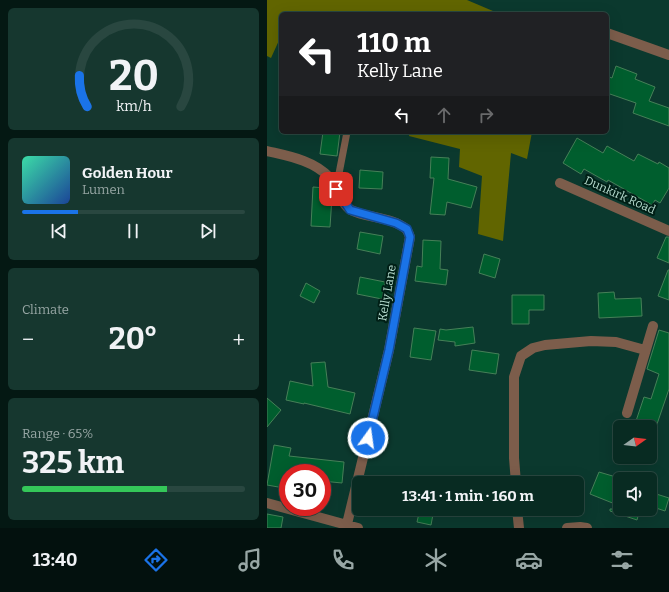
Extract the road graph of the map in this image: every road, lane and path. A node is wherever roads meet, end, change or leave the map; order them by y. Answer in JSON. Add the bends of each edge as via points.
{"nodes":[{"id":1,"x":609,"y":34,"type":"edge"},
{"id":2,"x":669,"y":56,"type":"edge"},
{"id":3,"x":347,"y":134,"type":"edge"},
{"id":4,"x":267,"y":151,"type":"edge"},
{"id":5,"x":560,"y":183,"type":"dead end"},
{"id":6,"x":336,"y":189,"type":"junction"},
{"id":7,"x":669,"y":231,"type":"edge"},
{"id":8,"x":653,"y":326,"type":"dead end"},
{"id":9,"x":645,"y":350,"type":"junction"},
{"id":10,"x":627,"y":413,"type":"dead end"},
{"id":11,"x":515,"y":476,"type":"edge"},
{"id":12,"x":267,"y":503,"type":"edge"},
{"id":13,"x":518,"y":516,"type":"edge"},
{"id":14,"x":347,"y":524,"type":"junction"},
{"id":15,"x":358,"y":528,"type":"edge"},
{"id":16,"x":519,"y":528,"type":"edge"},
{"id":17,"x":567,"y":528,"type":"edge"},
{"id":18,"x":587,"y":528,"type":"edge"}],
"edges":[{"from":1,"to":2,"type":"street"},
{"from":3,"to":6,"type":"lane"},
{"from":4,"to":6,"type":"street","name":"Kelly Lane","via":[[299,158],[316,167],[329,177]]},
{"from":5,"to":7,"type":"street","name":"Dunkirk Road"},
{"from":6,"to":14,"type":"street","name":"Kelly Lane","via":[[350,210],[396,223],[407,229],[410,237],[389,350]]},
{"from":8,"to":9,"type":"street"},
{"from":9,"to":10,"type":"street"},
{"from":9,"to":11,"type":"street","via":[[616,342],[583,342],[545,345],[533,348],[521,356],[514,377]]},
{"from":12,"to":14,"type":"street"},
{"from":13,"to":16,"type":"street"},
{"from":14,"to":15,"type":"street"},
{"from":17,"to":18,"type":"street"}]}
